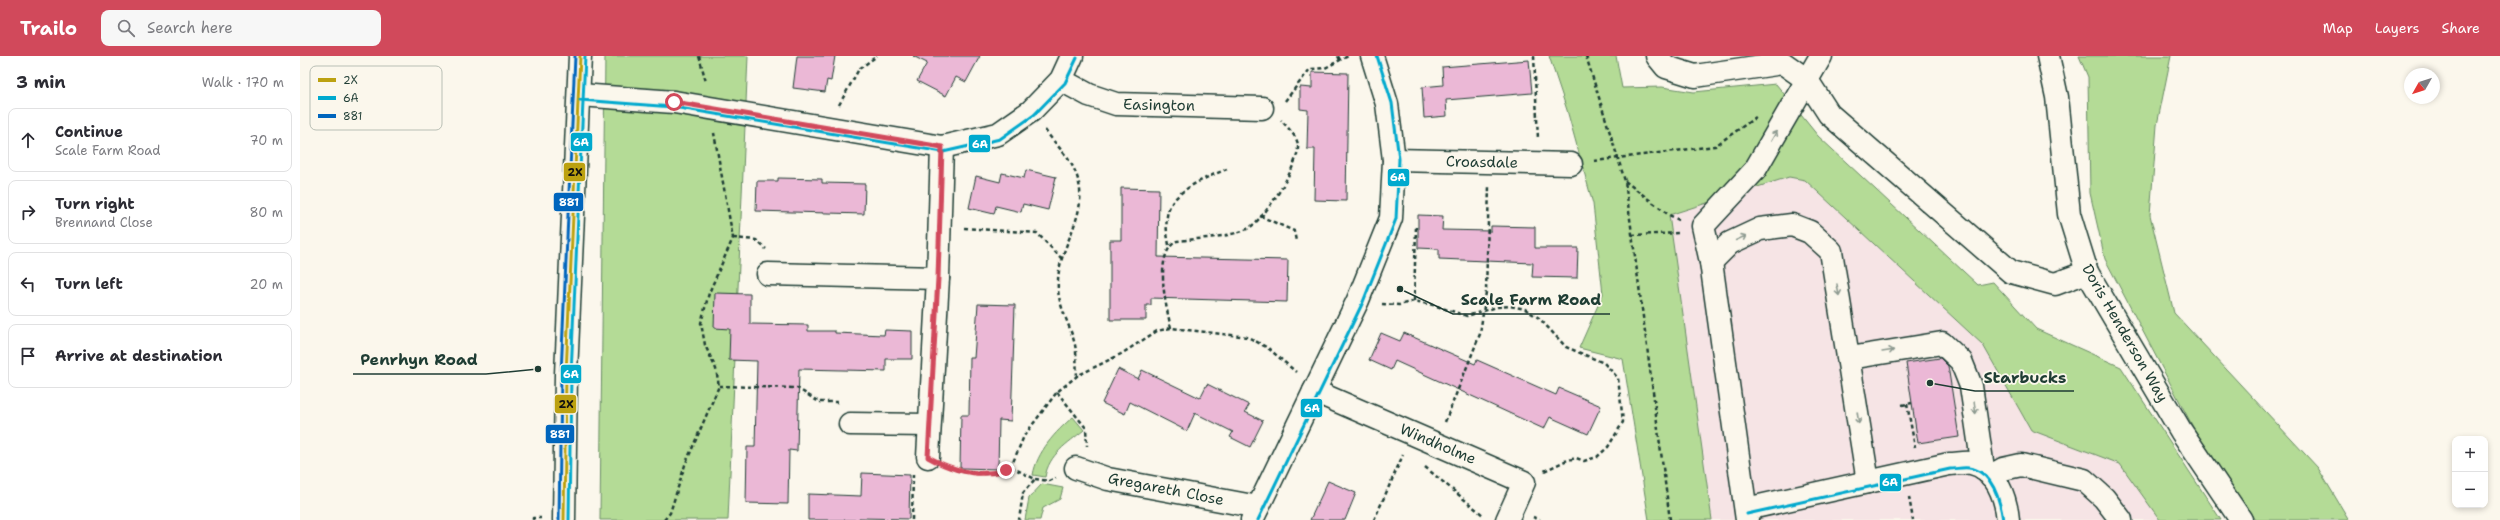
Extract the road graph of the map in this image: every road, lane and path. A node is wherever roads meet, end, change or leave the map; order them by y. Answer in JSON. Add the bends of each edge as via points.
{"nodes":[{"id":1,"x":580,"y":56,"type":"edge"},
{"id":2,"x":699,"y":56,"type":"edge"},
{"id":3,"x":876,"y":56,"type":"edge"},
{"id":4,"x":1072,"y":56,"type":"edge"},
{"id":5,"x":1338,"y":56,"type":"edge"},
{"id":6,"x":1348,"y":56,"type":"edge"},
{"id":7,"x":1372,"y":56,"type":"edge"},
{"id":8,"x":1534,"y":56,"type":"edge"},
{"id":9,"x":1586,"y":56,"type":"edge"},
{"id":10,"x":1657,"y":56,"type":"edge"},
{"id":11,"x":1820,"y":56,"type":"edge"},
{"id":12,"x":2048,"y":56,"type":"edge"},
{"id":13,"x":1340,"y":60,"type":"junction"},
{"id":14,"x":1061,"y":80,"type":"junction"},
{"id":15,"x":1807,"y":80,"type":"junction"},
{"id":16,"x":707,"y":84,"type":"dead end"},
{"id":17,"x":580,"y":95,"type":"junction"},
{"id":18,"x":1268,"y":109,"type":"junction"},
{"id":19,"x":1031,"y":111,"type":"junction"},
{"id":20,"x":1758,"y":116,"type":"dead end"},
{"id":21,"x":713,"y":125,"type":"dead end"},
{"id":22,"x":832,"y":128,"type":"junction"},
{"id":23,"x":942,"y":147,"type":"junction"},
{"id":24,"x":1618,"y":157,"type":"junction"},
{"id":25,"x":1394,"y":160,"type":"junction"},
{"id":26,"x":1489,"y":162,"type":"junction"},
{"id":27,"x":1539,"y":164,"type":"junction"},
{"id":28,"x":1571,"y":164,"type":"dead end"},
{"id":29,"x":1227,"y":169,"type":"dead end"},
{"id":30,"x":1624,"y":180,"type":"junction"},
{"id":31,"x":1669,"y":215,"type":"dead end"},
{"id":32,"x":1260,"y":216,"type":"junction"},
{"id":33,"x":939,"y":228,"type":"junction"},
{"id":34,"x":1671,"y":232,"type":"dead end"},
{"id":35,"x":1632,"y":235,"type":"junction"},
{"id":36,"x":732,"y":238,"type":"junction"},
{"id":37,"x":1296,"y":241,"type":"dead end"},
{"id":38,"x":1169,"y":245,"type":"junction"},
{"id":39,"x":1063,"y":260,"type":"junction"},
{"id":40,"x":1711,"y":262,"type":"junction"},
{"id":41,"x":2087,"y":272,"type":"junction"},
{"id":42,"x":768,"y":274,"type":"joint"},
{"id":43,"x":938,"y":278,"type":"junction"},
{"id":44,"x":1358,"y":300,"type":"junction"},
{"id":45,"x":1483,"y":312,"type":"junction"},
{"id":46,"x":1171,"y":328,"type":"junction"},
{"id":47,"x":1850,"y":358,"type":"junction"},
{"id":48,"x":1076,"y":376,"type":"junction"},
{"id":49,"x":719,"y":386,"type":"junction"},
{"id":50,"x":1057,"y":392,"type":"junction"},
{"id":51,"x":1314,"y":392,"type":"junction"},
{"id":52,"x":1912,"y":403,"type":"dead end"},
{"id":53,"x":1907,"y":404,"type":"junction"},
{"id":54,"x":1902,"y":405,"type":"dead end"},
{"id":55,"x":850,"y":424,"type":"joint"},
{"id":56,"x":929,"y":425,"type":"junction"},
{"id":57,"x":1414,"y":434,"type":"junction"},
{"id":58,"x":1436,"y":443,"type":"junction"},
{"id":59,"x":1916,"y":453,"type":"dead end"},
{"id":60,"x":928,"y":457,"type":"junction"},
{"id":61,"x":1422,"y":464,"type":"dead end"},
{"id":62,"x":1011,"y":467,"type":"junction"},
{"id":63,"x":1076,"y":468,"type":"joint"},
{"id":64,"x":1987,"y":472,"type":"junction"},
{"id":65,"x":1524,"y":482,"type":"junction"},
{"id":66,"x":1868,"y":482,"type":"junction"},
{"id":67,"x":1907,"y":489,"type":"dead end"},
{"id":68,"x":1255,"y":514,"type":"edge"},
{"id":69,"x":1747,"y":515,"type":"edge"},
{"id":70,"x":540,"y":518,"type":"dead end"},
{"id":71,"x":533,"y":520,"type":"edge"},
{"id":72,"x":564,"y":520,"type":"edge"},
{"id":73,"x":664,"y":520,"type":"edge"},
{"id":74,"x":912,"y":520,"type":"edge"},
{"id":75,"x":1019,"y":520,"type":"edge"},
{"id":76,"x":1374,"y":520,"type":"edge"},
{"id":77,"x":1490,"y":520,"type":"edge"},
{"id":78,"x":1507,"y":520,"type":"edge"},
{"id":79,"x":1670,"y":520,"type":"edge"},
{"id":80,"x":1913,"y":520,"type":"edge"},
{"id":81,"x":2008,"y":520,"type":"edge"},
{"id":82,"x":2121,"y":520,"type":"edge"},
{"id":83,"x":2241,"y":520,"type":"edge"}],
"edges":[{"from":1,"to":17,"type":"street"},
{"from":2,"to":16,"type":"path"},
{"from":3,"to":22,"type":"path","via":[[859,69],[838,107]]},
{"from":4,"to":14,"type":"street"},
{"from":5,"to":13,"type":"path"},
{"from":6,"to":13,"type":"path"},
{"from":7,"to":25,"type":"street","via":[[1387,104]]},
{"from":8,"to":27,"type":"path"},
{"from":9,"to":24,"type":"path"},
{"from":10,"to":15,"type":"street","via":[[1666,67],[1696,76],[1783,63]]},
{"from":11,"to":15,"type":"street"},
{"from":12,"to":41,"type":"street","name":"Doris Henderson Way","via":[[2057,97],[2069,214]]},
{"from":13,"to":18,"type":"path","via":[[1325,68],[1310,70],[1289,98]]},
{"from":14,"to":18,"type":"street","name":"Easington","via":[[1089,95],[1116,104]]},
{"from":14,"to":19,"type":"street"},
{"from":40,"to":15,"type":"street","one_way":true,"via":[[1703,226],[1755,170]]},
{"from":15,"to":41,"type":"street","via":[[1829,114],[2012,272],[2055,284]]},
{"from":17,"to":22,"type":"street","via":[[674,102]]},
{"from":17,"to":72,"type":"street","via":[[566,374]]},
{"from":18,"to":32,"type":"path","via":[[1298,143],[1298,154],[1295,165],[1279,194]]},
{"from":19,"to":23,"type":"street","via":[[998,134]]},
{"from":19,"to":39,"type":"path","via":[[1061,148],[1074,169],[1082,194],[1080,209]]},
{"from":20,"to":24,"type":"path","via":[[1715,146]]},
{"from":21,"to":36,"type":"path"},
{"from":22,"to":23,"type":"street"},
{"from":23,"to":33,"type":"street"},
{"from":24,"to":30,"type":"path"},
{"from":25,"to":26,"type":"street","name":"Croasdale"},
{"from":25,"to":44,"type":"street","via":[[1391,218]]},
{"from":26,"to":27,"type":"street","name":"Croasdale"},
{"from":26,"to":45,"type":"path","via":[[1486,292]]},
{"from":27,"to":28,"type":"street","name":"Croasdale"},
{"from":29,"to":38,"type":"path","via":[[1196,182],[1178,197],[1168,210],[1166,226]]},
{"from":30,"to":31,"type":"path"},
{"from":30,"to":35,"type":"path"},
{"from":32,"to":37,"type":"path","via":[[1294,231]]},
{"from":32,"to":38,"type":"path","via":[[1247,229],[1177,241]]},
{"from":33,"to":39,"type":"path","via":[[1037,233]]},
{"from":33,"to":43,"type":"street"},
{"from":34,"to":35,"type":"path"},
{"from":35,"to":79,"type":"path"},
{"from":36,"to":42,"type":"path","via":[[756,240],[766,249]]},
{"from":36,"to":49,"type":"path","via":[[709,293],[701,323]]},
{"from":38,"to":46,"type":"path","via":[[1164,256],[1164,287]]},
{"from":39,"to":48,"type":"path","via":[[1058,280],[1059,299],[1076,346]]},
{"from":40,"to":47,"type":"street","one_way":true,"via":[[1730,243],[1760,229],[1792,225],[1810,232],[1831,251]]},
{"from":40,"to":69,"type":"street"},
{"from":41,"to":83,"type":"street","name":"Doris Henderson Way","via":[[2181,431]]},
{"from":42,"to":43,"type":"street"},
{"from":43,"to":56,"type":"street"},
{"from":44,"to":45,"type":"path","via":[[1399,305],[1414,301],[1467,316]]},
{"from":44,"to":51,"type":"street"},
{"from":45,"to":58,"type":"path","via":[[1480,334]]},
{"from":45,"to":65,"type":"path","via":[[1503,306],[1525,309],[1539,318],[1566,347],[1604,363],[1618,378],[1623,422],[1608,447],[1597,457],[1584,461],[1576,458],[1565,461]]},
{"from":46,"to":48,"type":"path","via":[[1157,331],[1121,354]]},
{"from":46,"to":51,"type":"path","via":[[1248,336],[1289,364]]},
{"from":47,"to":64,"type":"street","one_way":true,"via":[[1942,343],[1960,362],[1972,386]]},
{"from":47,"to":66,"type":"street","one_way":true},
{"from":48,"to":50,"type":"path"},
{"from":49,"to":55,"type":"path","via":[[797,388],[819,402],[851,402]]},
{"from":49,"to":73,"type":"path","via":[[685,465],[670,513]]},
{"from":50,"to":62,"type":"path","via":[[1024,436]]},
{"from":50,"to":63,"type":"path","via":[[1086,428],[1087,446]]},
{"from":51,"to":57,"type":"street","name":"Windholme"},
{"from":51,"to":68,"type":"street"},
{"from":52,"to":53,"type":"path"},
{"from":53,"to":54,"type":"path"},
{"from":53,"to":59,"type":"path"},
{"from":55,"to":56,"type":"street"},
{"from":56,"to":60,"type":"street"},
{"from":57,"to":58,"type":"street","name":"Windholme"},
{"from":57,"to":76,"type":"path"},
{"from":58,"to":65,"type":"street","name":"Windholme"},
{"from":60,"to":62,"type":"path","via":[[962,471],[997,473]]},
{"from":60,"to":74,"type":"path","via":[[920,456],[913,464]]},
{"from":61,"to":77,"type":"path"},
{"from":62,"to":75,"type":"path","via":[[1035,479],[1023,493]]},
{"from":63,"to":68,"type":"street","name":"Gregareth Close","via":[[1108,479]]},
{"from":64,"to":66,"type":"street","via":[[1971,463],[1949,464]]},
{"from":64,"to":81,"type":"street","via":[[2002,491]]},
{"from":64,"to":82,"type":"street","via":[[2021,465],[2084,480],[2104,498]]},
{"from":65,"to":78,"type":"street"},
{"from":66,"to":69,"type":"street"},
{"from":67,"to":80,"type":"path"},
{"from":70,"to":71,"type":"path"}]}
